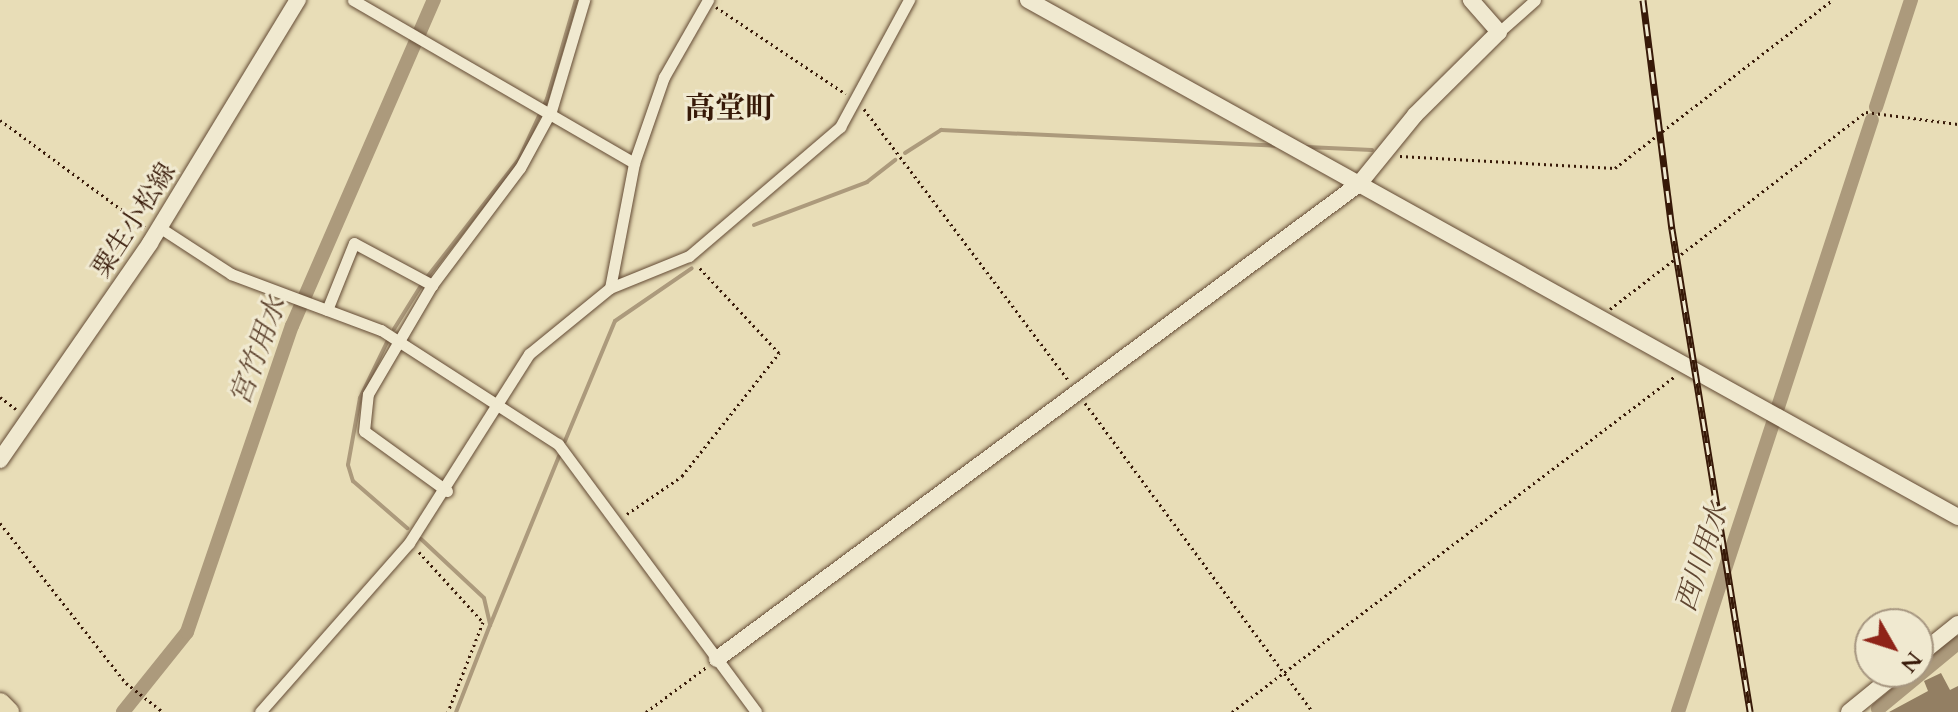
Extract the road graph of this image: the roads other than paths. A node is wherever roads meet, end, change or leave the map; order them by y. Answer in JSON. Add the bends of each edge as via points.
{"nodes":[{"id":1,"x":298,"y":0,"type":"edge"},
{"id":2,"x":353,"y":0,"type":"edge"},
{"id":3,"x":584,"y":0,"type":"edge"},
{"id":4,"x":909,"y":0,"type":"edge"},
{"id":5,"x":1028,"y":0,"type":"edge"},
{"id":6,"x":1471,"y":0,"type":"edge"},
{"id":7,"x":1535,"y":0,"type":"edge"},
{"id":8,"x":707,"y":1,"type":"edge"},
{"id":9,"x":1499,"y":32,"type":"junction"},
{"id":10,"x":549,"y":109,"type":"junction"},
{"id":11,"x":634,"y":163,"type":"junction"},
{"id":12,"x":1359,"y":184,"type":"junction"},
{"id":13,"x":157,"y":231,"type":"junction"},
{"id":14,"x":432,"y":285,"type":"junction"},
{"id":15,"x":610,"y":288,"type":"junction"},
{"id":16,"x":322,"y":308,"type":"junction"},
{"id":17,"x":398,"y":342,"type":"junction"},
{"id":18,"x":503,"y":405,"type":"junction"},
{"id":19,"x":0,"y":460,"type":"edge"},
{"id":20,"x":447,"y":491,"type":"junction"},
{"id":21,"x":1958,"y":517,"type":"edge"},
{"id":22,"x":1958,"y":624,"type":"edge"},
{"id":23,"x":1934,"y":643,"type":"edge"},
{"id":24,"x":717,"y":659,"type":"junction"},
{"id":25,"x":1881,"y":688,"type":"edge"},
{"id":26,"x":0,"y":703,"type":"edge"},
{"id":27,"x":1858,"y":709,"type":"edge"},
{"id":28,"x":9,"y":712,"type":"edge"},
{"id":29,"x":260,"y":712,"type":"edge"},
{"id":30,"x":756,"y":712,"type":"edge"}],
"edges":[{"from":1,"to":13,"type":"street","name":"粟生小松線"},
{"from":2,"to":10,"type":"street"},
{"from":3,"to":10,"type":"street"},
{"from":4,"to":15,"type":"street","via":[[840,127],[689,256]]},
{"from":5,"to":12,"type":"street"},
{"from":6,"to":9,"type":"street"},
{"from":7,"to":9,"type":"street"},
{"from":8,"to":11,"type":"street","via":[[664,77]]},
{"from":9,"to":12,"type":"street"},
{"from":10,"to":11,"type":"street"},
{"from":10,"to":14,"type":"street","via":[[520,168]]},
{"from":11,"to":15,"type":"street"},
{"from":12,"to":21,"type":"street"},
{"from":12,"to":24,"type":"street"},
{"from":13,"to":16,"type":"street","via":[[231,274]]},
{"from":13,"to":19,"type":"street","name":"粟生小松線"},
{"from":14,"to":16,"type":"street","via":[[354,243]]},
{"from":14,"to":17,"type":"street"},
{"from":15,"to":18,"type":"street","via":[[529,354]]},
{"from":16,"to":17,"type":"street"},
{"from":17,"to":18,"type":"street"},
{"from":17,"to":20,"type":"street","via":[[368,394],[364,431]]},
{"from":18,"to":20,"type":"street"},
{"from":18,"to":24,"type":"street","via":[[573,459]]},
{"from":20,"to":29,"type":"street","via":[[409,543]]},
{"from":22,"to":23,"type":"street"},
{"from":24,"to":30,"type":"street"},
{"from":25,"to":27,"type":"street"},
{"from":26,"to":28,"type":"highway"}]}
